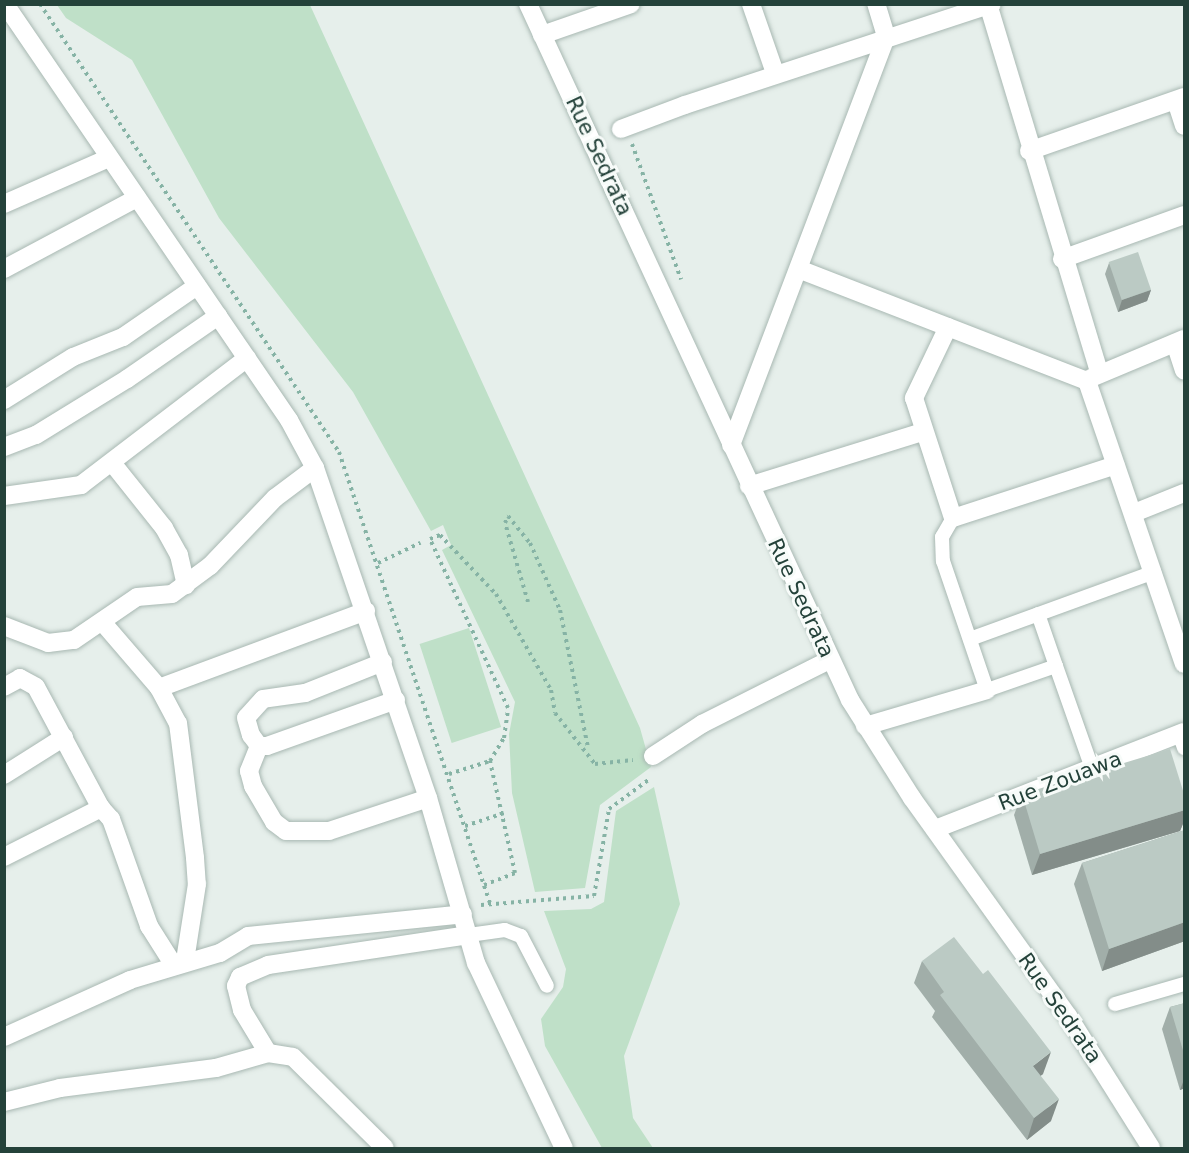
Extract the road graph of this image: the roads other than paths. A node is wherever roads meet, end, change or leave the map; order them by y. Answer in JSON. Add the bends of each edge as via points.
{"nodes":[{"id":1,"x":5,"y":4,"type":"edge"},
{"id":2,"x":528,"y":4,"type":"edge"},
{"id":3,"x":632,"y":4,"type":"edge"},
{"id":4,"x":751,"y":4,"type":"edge"},
{"id":5,"x":876,"y":4,"type":"edge"},
{"id":6,"x":989,"y":5,"type":"edge"},
{"id":7,"x":542,"y":35,"type":"junction"},
{"id":8,"x":886,"y":36,"type":"junction"},
{"id":9,"x":775,"y":73,"type":"junction"},
{"id":10,"x":1180,"y":99,"type":"edge"},
{"id":11,"x":1185,"y":126,"type":"edge"},
{"id":12,"x":623,"y":128,"type":"road end"},
{"id":13,"x":1029,"y":151,"type":"junction"},
{"id":14,"x":109,"y":158,"type":"junction"},
{"id":15,"x":137,"y":198,"type":"junction"},
{"id":16,"x":4,"y":204,"type":"edge"},
{"id":17,"x":1185,"y":214,"type":"edge"},
{"id":18,"x":1062,"y":259,"type":"junction"},
{"id":19,"x":4,"y":269,"type":"edge"},
{"id":20,"x":801,"y":270,"type":"junction"},
{"id":21,"x":197,"y":286,"type":"junction"},
{"id":22,"x":218,"y":316,"type":"junction"},
{"id":23,"x":948,"y":327,"type":"junction"},
{"id":24,"x":1180,"y":341,"type":"edge"},
{"id":25,"x":247,"y":358,"type":"junction"},
{"id":26,"x":1185,"y":371,"type":"edge"},
{"id":27,"x":1093,"y":376,"type":"junction"},
{"id":28,"x":4,"y":400,"type":"edge"},
{"id":29,"x":922,"y":432,"type":"junction"},
{"id":30,"x":731,"y":445,"type":"junction"},
{"id":31,"x":4,"y":447,"type":"edge"},
{"id":32,"x":113,"y":464,"type":"junction"},
{"id":33,"x":1116,"y":465,"type":"junction"},
{"id":34,"x":315,"y":468,"type":"junction"},
{"id":35,"x":749,"y":486,"type":"junction"},
{"id":36,"x":1185,"y":493,"type":"edge"},
{"id":37,"x":4,"y":496,"type":"edge"},
{"id":38,"x":1134,"y":513,"type":"junction"},
{"id":39,"x":953,"y":518,"type":"junction"},
{"id":40,"x":1154,"y":572,"type":"junction"},
{"id":41,"x":186,"y":585,"type":"junction"},
{"id":42,"x":1176,"y":610,"type":"edge"},
{"id":43,"x":366,"y":611,"type":"junction"},
{"id":44,"x":1038,"y":614,"type":"junction"},
{"id":45,"x":104,"y":624,"type":"junction"},
{"id":46,"x":4,"y":626,"type":"edge"},
{"id":47,"x":970,"y":639,"type":"junction"},
{"id":48,"x":829,"y":660,"type":"junction"},
{"id":49,"x":383,"y":662,"type":"junction"},
{"id":50,"x":1185,"y":664,"type":"edge"},
{"id":51,"x":1056,"y":666,"type":"junction"},
{"id":52,"x":4,"y":687,"type":"edge"},
{"id":53,"x":159,"y":688,"type":"junction"},
{"id":54,"x":987,"y":690,"type":"junction"},
{"id":55,"x":396,"y":700,"type":"junction"},
{"id":56,"x":865,"y":726,"type":"junction"},
{"id":57,"x":64,"y":737,"type":"junction"},
{"id":58,"x":1183,"y":738,"type":"edge"},
{"id":59,"x":259,"y":747,"type":"junction"},
{"id":60,"x":653,"y":756,"type":"road end"},
{"id":61,"x":1092,"y":768,"type":"junction"},
{"id":62,"x":4,"y":775,"type":"edge"},
{"id":63,"x":428,"y":798,"type":"junction"},
{"id":64,"x":101,"y":808,"type":"junction"},
{"id":65,"x":935,"y":829,"type":"junction"},
{"id":66,"x":4,"y":857,"type":"edge"},
{"id":67,"x":463,"y":914,"type":"junction"},
{"id":68,"x":469,"y":934,"type":"junction"},
{"id":69,"x":179,"y":962,"type":"junction"},
{"id":70,"x":1185,"y":984,"type":"edge"},
{"id":71,"x":547,"y":986,"type":"dead end"},
{"id":72,"x":1115,"y":1004,"type":"dead end"},
{"id":73,"x":4,"y":1037,"type":"edge"},
{"id":74,"x":268,"y":1053,"type":"junction"},
{"id":75,"x":4,"y":1102,"type":"edge"},
{"id":76,"x":385,"y":1149,"type":"edge"},
{"id":77,"x":564,"y":1149,"type":"edge"},
{"id":78,"x":1151,"y":1149,"type":"edge"}],
"edges":[{"from":1,"to":14,"type":"street"},
{"from":2,"to":7,"type":"street","name":"Rue Sedrata"},
{"from":3,"to":7,"type":"street"},
{"from":4,"to":9,"type":"street"},
{"from":5,"to":8,"type":"street"},
{"from":6,"to":8,"type":"street"},
{"from":6,"to":13,"type":"street"},
{"from":7,"to":30,"type":"street","name":"Rue Sedrata"},
{"from":8,"to":9,"type":"street"},
{"from":8,"to":20,"type":"street"},
{"from":9,"to":12,"type":"street"},
{"from":10,"to":11,"type":"street"},
{"from":10,"to":13,"type":"street"},
{"from":13,"to":18,"type":"street"},
{"from":14,"to":15,"type":"street"},
{"from":14,"to":16,"type":"street"},
{"from":15,"to":19,"type":"street"},
{"from":15,"to":21,"type":"street"},
{"from":17,"to":18,"type":"street"},
{"from":18,"to":27,"type":"street"},
{"from":20,"to":23,"type":"street"},
{"from":20,"to":30,"type":"street"},
{"from":21,"to":22,"type":"street"},
{"from":21,"to":28,"type":"street","via":[[123,337],[73,357]]},
{"from":22,"to":25,"type":"street"},
{"from":22,"to":31,"type":"street","via":[[36,435]]},
{"from":23,"to":27,"type":"street"},
{"from":23,"to":29,"type":"street","via":[[916,384],[915,411]]},
{"from":24,"to":26,"type":"street"},
{"from":24,"to":27,"type":"street"},
{"from":25,"to":32,"type":"street"},
{"from":25,"to":34,"type":"street"},
{"from":27,"to":33,"type":"street"},
{"from":29,"to":35,"type":"street"},
{"from":29,"to":39,"type":"street"},
{"from":30,"to":35,"type":"street","name":"Rue Sedrata"},
{"from":32,"to":37,"type":"street","via":[[81,485]]},
{"from":32,"to":41,"type":"street","via":[[164,528],[179,555]]},
{"from":33,"to":38,"type":"street"},
{"from":33,"to":39,"type":"street"},
{"from":34,"to":41,"type":"street","via":[[275,498]]},
{"from":34,"to":43,"type":"street"},
{"from":35,"to":48,"type":"street","name":"Rue Sedrata"},
{"from":36,"to":38,"type":"street"},
{"from":38,"to":40,"type":"street"},
{"from":39,"to":47,"type":"lane","via":[[941,549]]},
{"from":40,"to":42,"type":"street"},
{"from":40,"to":44,"type":"lane"},
{"from":41,"to":45,"type":"street","via":[[172,594],[137,597]]},
{"from":42,"to":50,"type":"street"},
{"from":43,"to":49,"type":"street"},
{"from":43,"to":53,"type":"street"},
{"from":44,"to":47,"type":"lane"},
{"from":44,"to":51,"type":"lane"},
{"from":45,"to":46,"type":"street","via":[[75,640],[48,643]]},
{"from":45,"to":53,"type":"street"},
{"from":47,"to":54,"type":"lane"},
{"from":48,"to":56,"type":"street","name":"Rue Sedrata"},
{"from":48,"to":60,"type":"street","via":[[702,724]]},
{"from":49,"to":55,"type":"street"},
{"from":49,"to":59,"type":"street","via":[[305,693],[263,699],[246,718]]},
{"from":51,"to":54,"type":"lane"},
{"from":51,"to":61,"type":"lane"},
{"from":52,"to":57,"type":"street","via":[[20,678],[29,681]]},
{"from":53,"to":69,"type":"street","via":[[178,723],[197,884]]},
{"from":54,"to":56,"type":"street"},
{"from":55,"to":59,"type":"street"},
{"from":55,"to":63,"type":"street"},
{"from":56,"to":65,"type":"street","name":"Rue Sedrata"},
{"from":57,"to":62,"type":"street"},
{"from":57,"to":64,"type":"street"},
{"from":58,"to":61,"type":"street","name":"Rue Zouawa"},
{"from":59,"to":63,"type":"street","via":[[249,771],[253,786],[264,809],[286,831],[328,831]]},
{"from":61,"to":65,"type":"street","name":"Rue Zouawa"},
{"from":63,"to":67,"type":"street"},
{"from":64,"to":66,"type":"street"},
{"from":64,"to":69,"type":"street","via":[[111,819],[149,926]]},
{"from":65,"to":78,"type":"street","name":"Rue Sedrata","via":[[1068,1016]]},
{"from":67,"to":68,"type":"street"},
{"from":67,"to":69,"type":"street","via":[[248,936],[220,953]]},
{"from":68,"to":71,"type":"lane","via":[[505,930],[521,936]]},
{"from":68,"to":74,"type":"street","via":[[268,965],[240,977],[236,986],[242,1010]]},
{"from":68,"to":77,"type":"street","via":[[487,992]]},
{"from":69,"to":73,"type":"street"},
{"from":70,"to":72,"type":"lane"},
{"from":74,"to":75,"type":"street","via":[[216,1068],[60,1088]]},
{"from":74,"to":76,"type":"street","via":[[293,1057]]}]}
